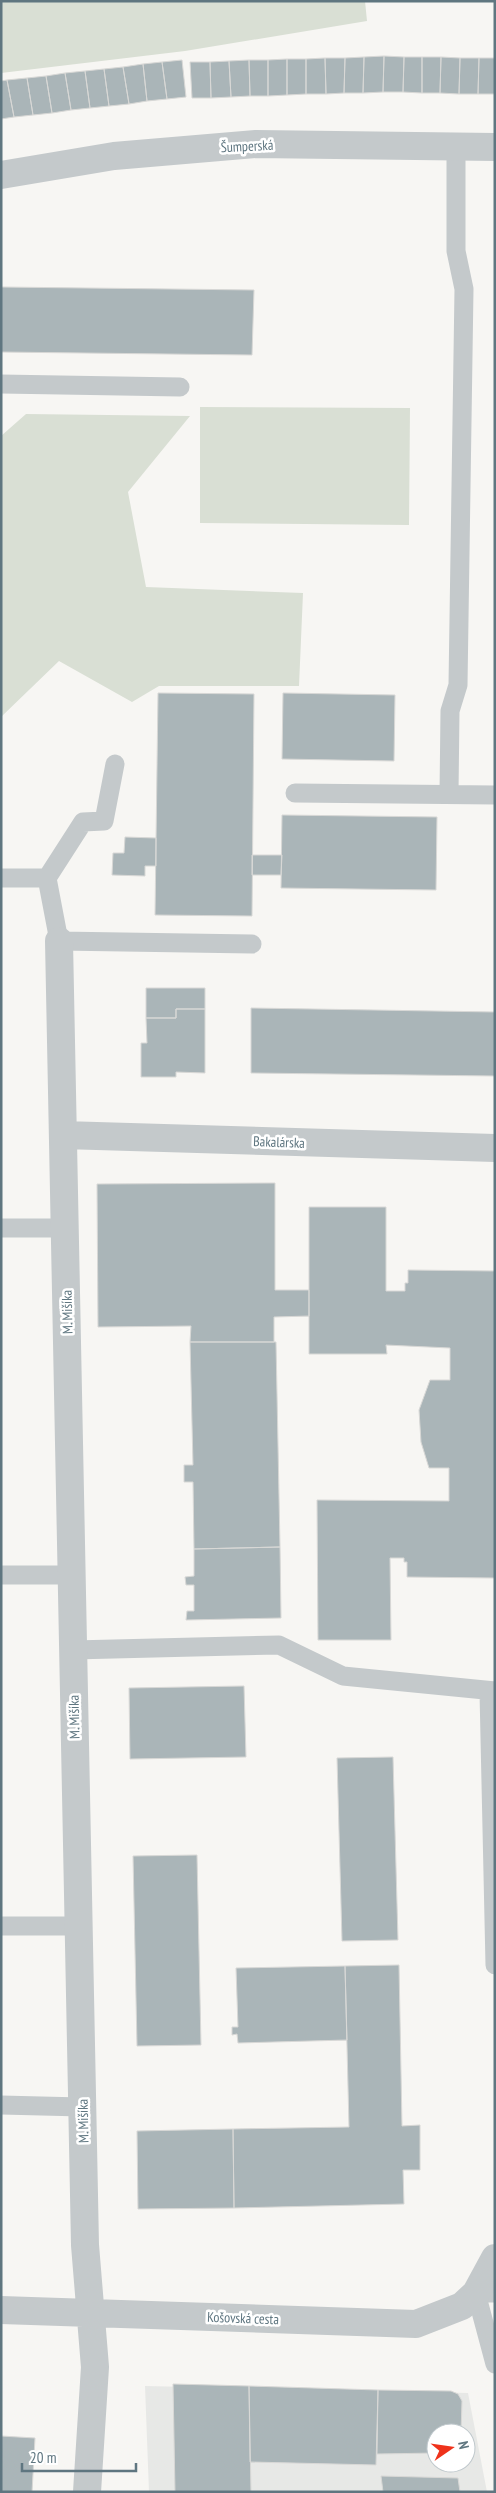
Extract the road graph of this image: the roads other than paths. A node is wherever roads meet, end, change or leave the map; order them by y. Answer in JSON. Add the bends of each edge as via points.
{"nodes":[{"id":1,"x":456,"y":146,"type":"junction"},
{"id":2,"x":495,"y":147,"type":"edge"},
{"id":3,"x":1,"y":175,"type":"edge"},
{"id":4,"x":1,"y":384,"type":"edge"},
{"id":5,"x":180,"y":387,"type":"dead end"},
{"id":6,"x":115,"y":764,"type":"dead end"},
{"id":7,"x":295,"y":793,"type":"dead end"},
{"id":8,"x":449,"y":794,"type":"junction"},
{"id":9,"x":495,"y":795,"type":"edge"},
{"id":10,"x":1,"y":878,"type":"edge"},
{"id":11,"x":47,"y":878,"type":"junction"},
{"id":12,"x":59,"y":941,"type":"junction"},
{"id":13,"x":252,"y":944,"type":"dead end"},
{"id":14,"x":63,"y":1136,"type":"junction"},
{"id":15,"x":495,"y":1148,"type":"edge"},
{"id":16,"x":1,"y":1228,"type":"edge"},
{"id":17,"x":65,"y":1228,"type":"junction"},
{"id":18,"x":1,"y":1575,"type":"edge"},
{"id":19,"x":72,"y":1575,"type":"junction"},
{"id":20,"x":73,"y":1650,"type":"junction"},
{"id":21,"x":492,"y":1691,"type":"edge"},
{"id":22,"x":1,"y":1926,"type":"edge"},
{"id":23,"x":79,"y":1926,"type":"junction"},
{"id":24,"x":495,"y":1965,"type":"edge"},
{"id":25,"x":1,"y":2105,"type":"edge"},
{"id":26,"x":82,"y":2107,"type":"junction"},
{"id":27,"x":495,"y":2258,"type":"edge"},
{"id":28,"x":485,"y":2293,"type":"edge"},
{"id":29,"x":1,"y":2310,"type":"edge"},
{"id":30,"x":91,"y":2313,"type":"junction"},
{"id":31,"x":495,"y":2364,"type":"edge"},
{"id":32,"x":87,"y":2492,"type":"edge"}],
"edges":[{"from":1,"to":2,"type":"street","name":"Šumperská"},
{"from":1,"to":3,"type":"street","name":"Šumperská","via":[[256,144],[114,156]]},
{"from":1,"to":8,"type":"lane","via":[[456,251],[464,289],[458,685],[450,711]]},
{"from":4,"to":5,"type":"lane"},
{"from":6,"to":11,"type":"lane","via":[[104,821],[82,822]]},
{"from":7,"to":8,"type":"lane"},
{"from":8,"to":9,"type":"lane"},
{"from":10,"to":11,"type":"lane"},
{"from":11,"to":12,"type":"lane"},
{"from":12,"to":13,"type":"lane"},
{"from":12,"to":14,"type":"street","name":"M. Mišíka"},
{"from":14,"to":15,"type":"street","name":"Bakalárska"},
{"from":14,"to":17,"type":"street","name":"M. Mišíka"},
{"from":16,"to":17,"type":"lane"},
{"from":17,"to":19,"type":"street","name":"M. Mišíka"},
{"from":18,"to":19,"type":"lane"},
{"from":19,"to":20,"type":"street","name":"M. Mišíka"},
{"from":20,"to":21,"type":"lane","via":[[279,1645],[343,1676]]},
{"from":20,"to":23,"type":"street","name":"M. Mišíka"},
{"from":21,"to":24,"type":"lane"},
{"from":22,"to":23,"type":"lane"},
{"from":23,"to":26,"type":"street","name":"M. Mišíka"},
{"from":25,"to":26,"type":"lane"},
{"from":26,"to":30,"type":"street","name":"M. Mišíka","via":[[85,2245]]},
{"from":27,"to":28,"type":"street"},
{"from":28,"to":30,"type":"street","name":"Košovská cesta","via":[[416,2324]]},
{"from":28,"to":31,"type":"lane"},
{"from":29,"to":30,"type":"street","name":"Košovská cesta"},
{"from":30,"to":32,"type":"street","name":"M. Mišíka","via":[[95,2367]]}]}
